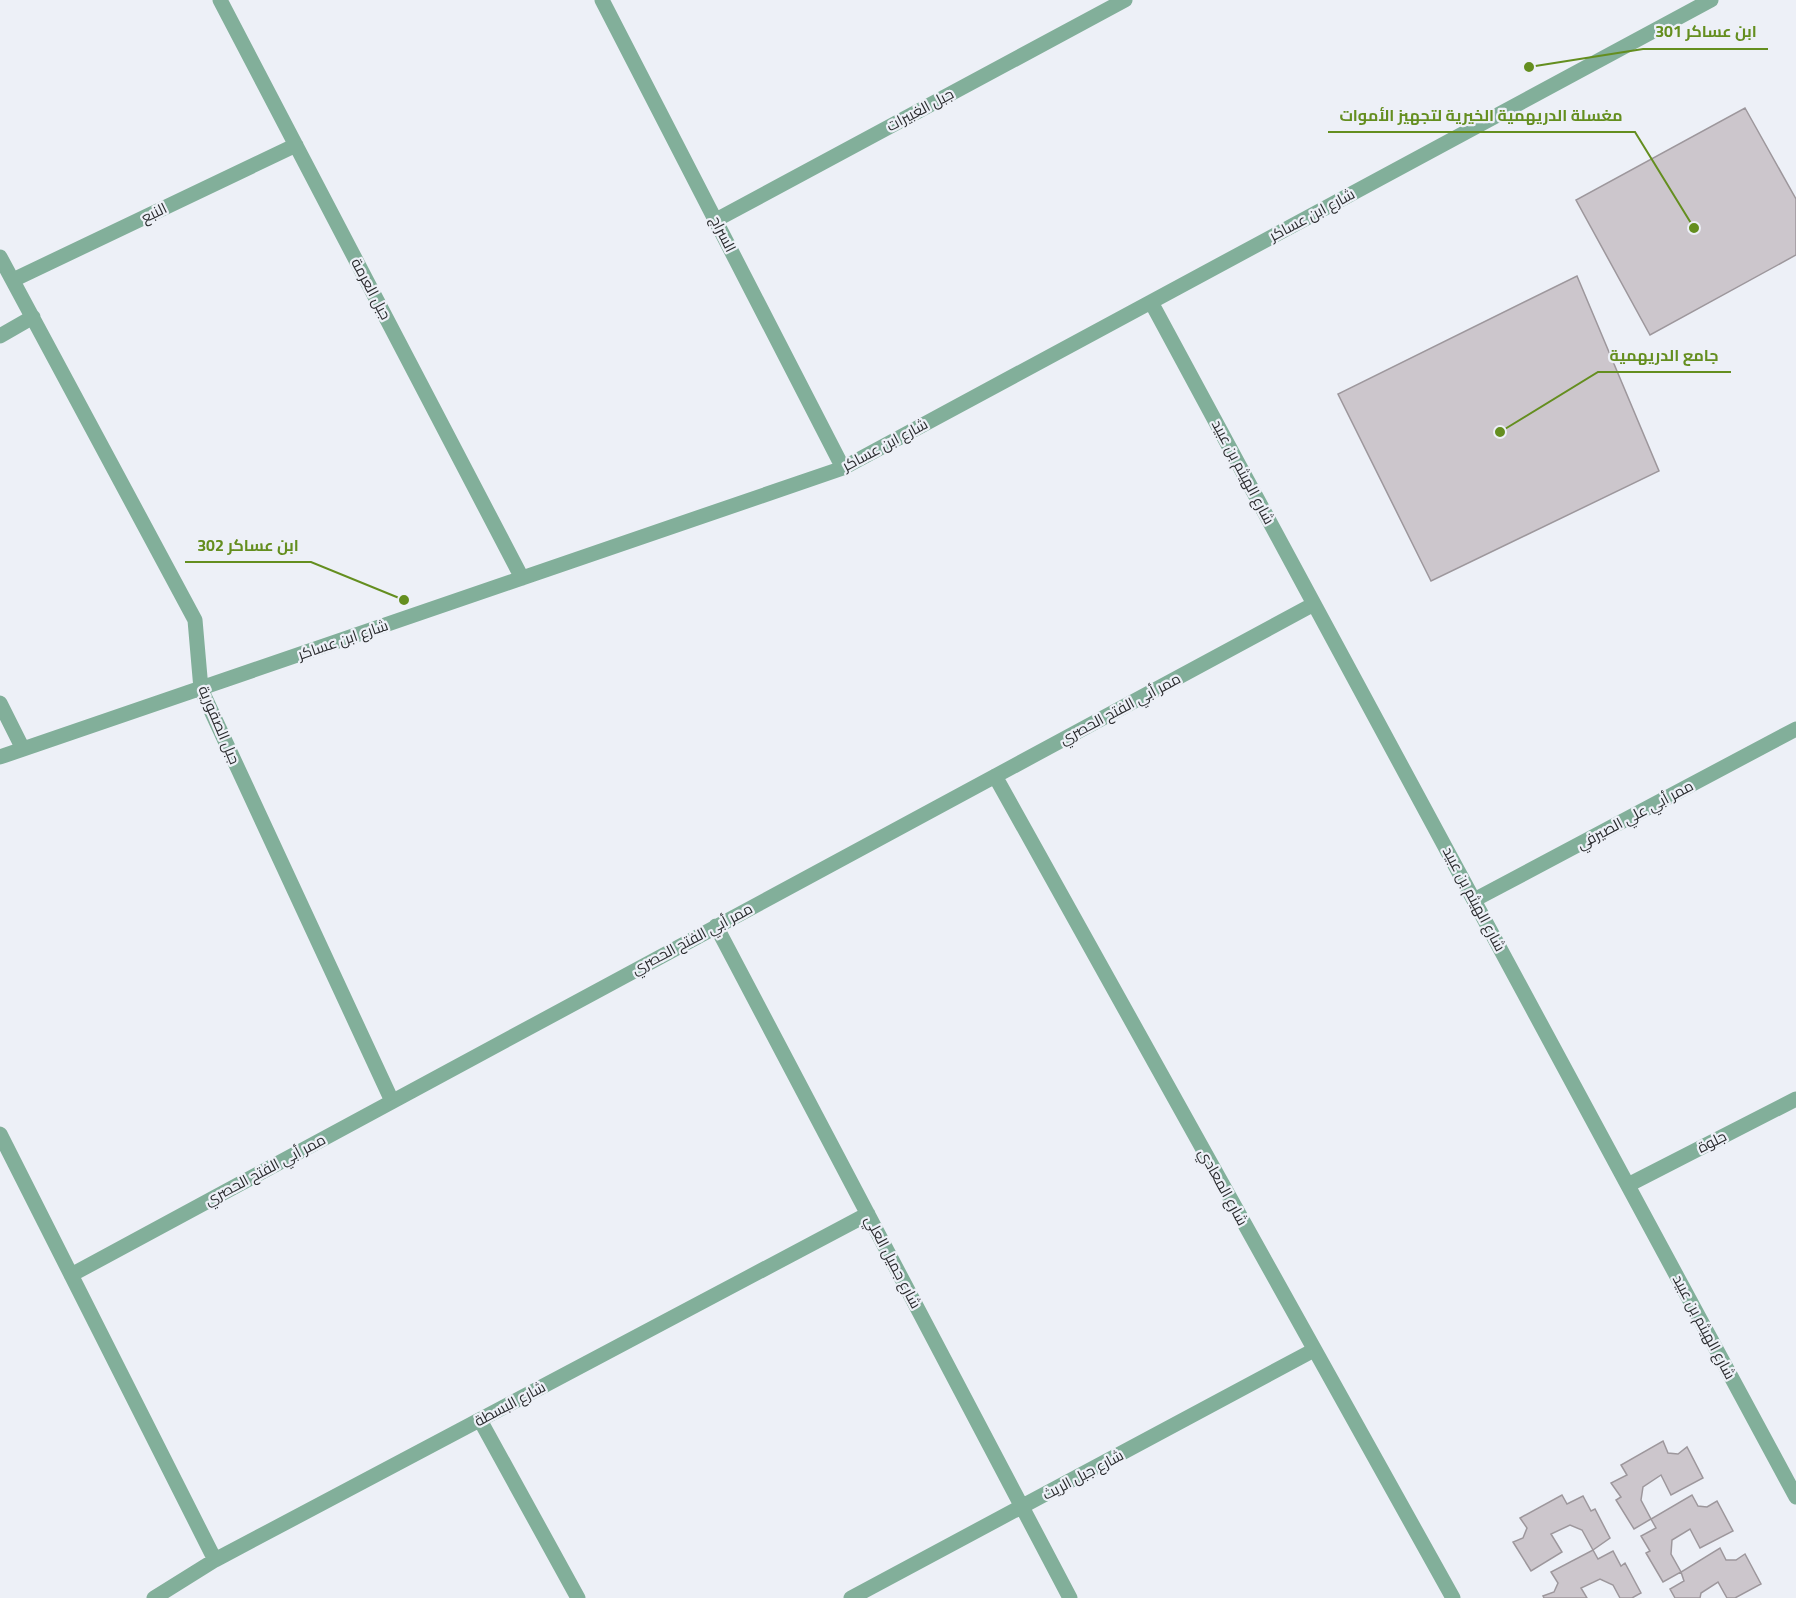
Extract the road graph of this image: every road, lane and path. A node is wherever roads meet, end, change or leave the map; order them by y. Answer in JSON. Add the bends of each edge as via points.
{"nodes":[{"id":1,"x":220,"y":0,"type":"edge"},
{"id":2,"x":602,"y":0,"type":"edge"},
{"id":3,"x":1125,"y":0,"type":"edge"},
{"id":4,"x":1711,"y":0,"type":"edge"},
{"id":5,"x":296,"y":145,"type":"junction"},
{"id":6,"x":716,"y":220,"type":"junction"},
{"id":7,"x":0,"y":256,"type":"edge"},
{"id":8,"x":13,"y":280,"type":"junction"},
{"id":9,"x":1151,"y":302,"type":"junction"},
{"id":10,"x":33,"y":318,"type":"junction"},
{"id":11,"x":0,"y":336,"type":"edge"},
{"id":12,"x":843,"y":468,"type":"junction"},
{"id":13,"x":522,"y":578,"type":"junction"},
{"id":14,"x":1314,"y":604,"type":"junction"},
{"id":15,"x":201,"y":688,"type":"junction"},
{"id":16,"x":0,"y":703,"type":"edge"},
{"id":17,"x":1796,"y":729,"type":"edge"},
{"id":18,"x":23,"y":749,"type":"junction"},
{"id":19,"x":0,"y":757,"type":"edge"},
{"id":20,"x":995,"y":776,"type":"junction"},
{"id":21,"x":1474,"y":900,"type":"junction"},
{"id":22,"x":716,"y":926,"type":"junction"},
{"id":23,"x":1796,"y":1099,"type":"edge"},
{"id":24,"x":392,"y":1101,"type":"junction"},
{"id":25,"x":0,"y":1134,"type":"edge"},
{"id":26,"x":1628,"y":1185,"type":"junction"},
{"id":27,"x":868,"y":1214,"type":"junction"},
{"id":28,"x":71,"y":1275,"type":"junction"},
{"id":29,"x":1314,"y":1350,"type":"junction"},
{"id":30,"x":480,"y":1420,"type":"junction"},
{"id":31,"x":1796,"y":1497,"type":"edge"},
{"id":32,"x":1022,"y":1508,"type":"junction"},
{"id":33,"x":215,"y":1560,"type":"junction"},
{"id":34,"x":154,"y":1598,"type":"edge"},
{"id":35,"x":578,"y":1598,"type":"edge"},
{"id":36,"x":851,"y":1598,"type":"edge"},
{"id":37,"x":1070,"y":1598,"type":"edge"},
{"id":38,"x":1453,"y":1598,"type":"edge"}],
"edges":[{"from":1,"to":5,"type":"street","name":"جبل العرمة"},
{"from":2,"to":6,"type":"street","name":"السراج"},
{"from":3,"to":6,"type":"street","name":"جبل الغبيرات"},
{"from":4,"to":9,"type":"street","name":"شارع ابن عساكر"},
{"from":5,"to":8,"type":"street","name":"النبع"},
{"from":5,"to":13,"type":"street","name":"جبل العرمة"},
{"from":6,"to":12,"type":"street","name":"السراج"},
{"from":7,"to":8,"type":"street","name":"جبل الصقورية"},
{"from":8,"to":10,"type":"street","name":"جبل الصقورية"},
{"from":9,"to":12,"type":"street","name":"شارع ابن عساكر"},
{"from":9,"to":14,"type":"street","name":"شارع الهيثم بن عبيد"},
{"from":10,"to":11,"type":"street"},
{"from":10,"to":15,"type":"street","name":"جبل الصقورية","via":[[195,620]]},
{"from":12,"to":13,"type":"street","name":"شارع ابن عساكر"},
{"from":13,"to":15,"type":"street","name":"شارع ابن عساكر"},
{"from":14,"to":20,"type":"street","name":"ممر أبي الفتح الحصري"},
{"from":14,"to":21,"type":"street","name":"شارع الهيثم بن عبيد"},
{"from":15,"to":18,"type":"street","name":"شارع ابن عساكر"},
{"from":15,"to":24,"type":"street","name":"جبل الصقورية"},
{"from":16,"to":18,"type":"street"},
{"from":17,"to":21,"type":"street","name":"ممر أبي علي الصيرفي"},
{"from":18,"to":19,"type":"street","name":"شارع ابن عساكر"},
{"from":20,"to":22,"type":"street","name":"ممر أبي الفتح الحصري"},
{"from":20,"to":29,"type":"street","name":"شارع المعادي"},
{"from":21,"to":26,"type":"street","name":"شارع الهيثم بن عبيد"},
{"from":22,"to":24,"type":"street","name":"ممر أبي الفتح الحصري"},
{"from":22,"to":27,"type":"street","name":"شارع جميل العلي"},
{"from":23,"to":26,"type":"street","name":"جلوة"},
{"from":24,"to":28,"type":"street","name":"ممر أبي الفتح الحصري"},
{"from":25,"to":28,"type":"street"},
{"from":26,"to":31,"type":"street","name":"شارع الهيثم بن عبيد"},
{"from":27,"to":30,"type":"street","name":"شارع البسطة"},
{"from":27,"to":32,"type":"street","name":"شارع جميل العلي"},
{"from":28,"to":33,"type":"street"},
{"from":29,"to":32,"type":"street","name":"شارع جبل الريث"},
{"from":29,"to":38,"type":"street","name":"شارع المعادي"},
{"from":30,"to":33,"type":"street","name":"شارع البسطة"},
{"from":30,"to":35,"type":"street"},
{"from":32,"to":36,"type":"street","name":"شارع جبل الريث"},
{"from":32,"to":37,"type":"street","name":"شارع جميل العلي"},
{"from":33,"to":34,"type":"street","name":"شارع البسطة"}]}
